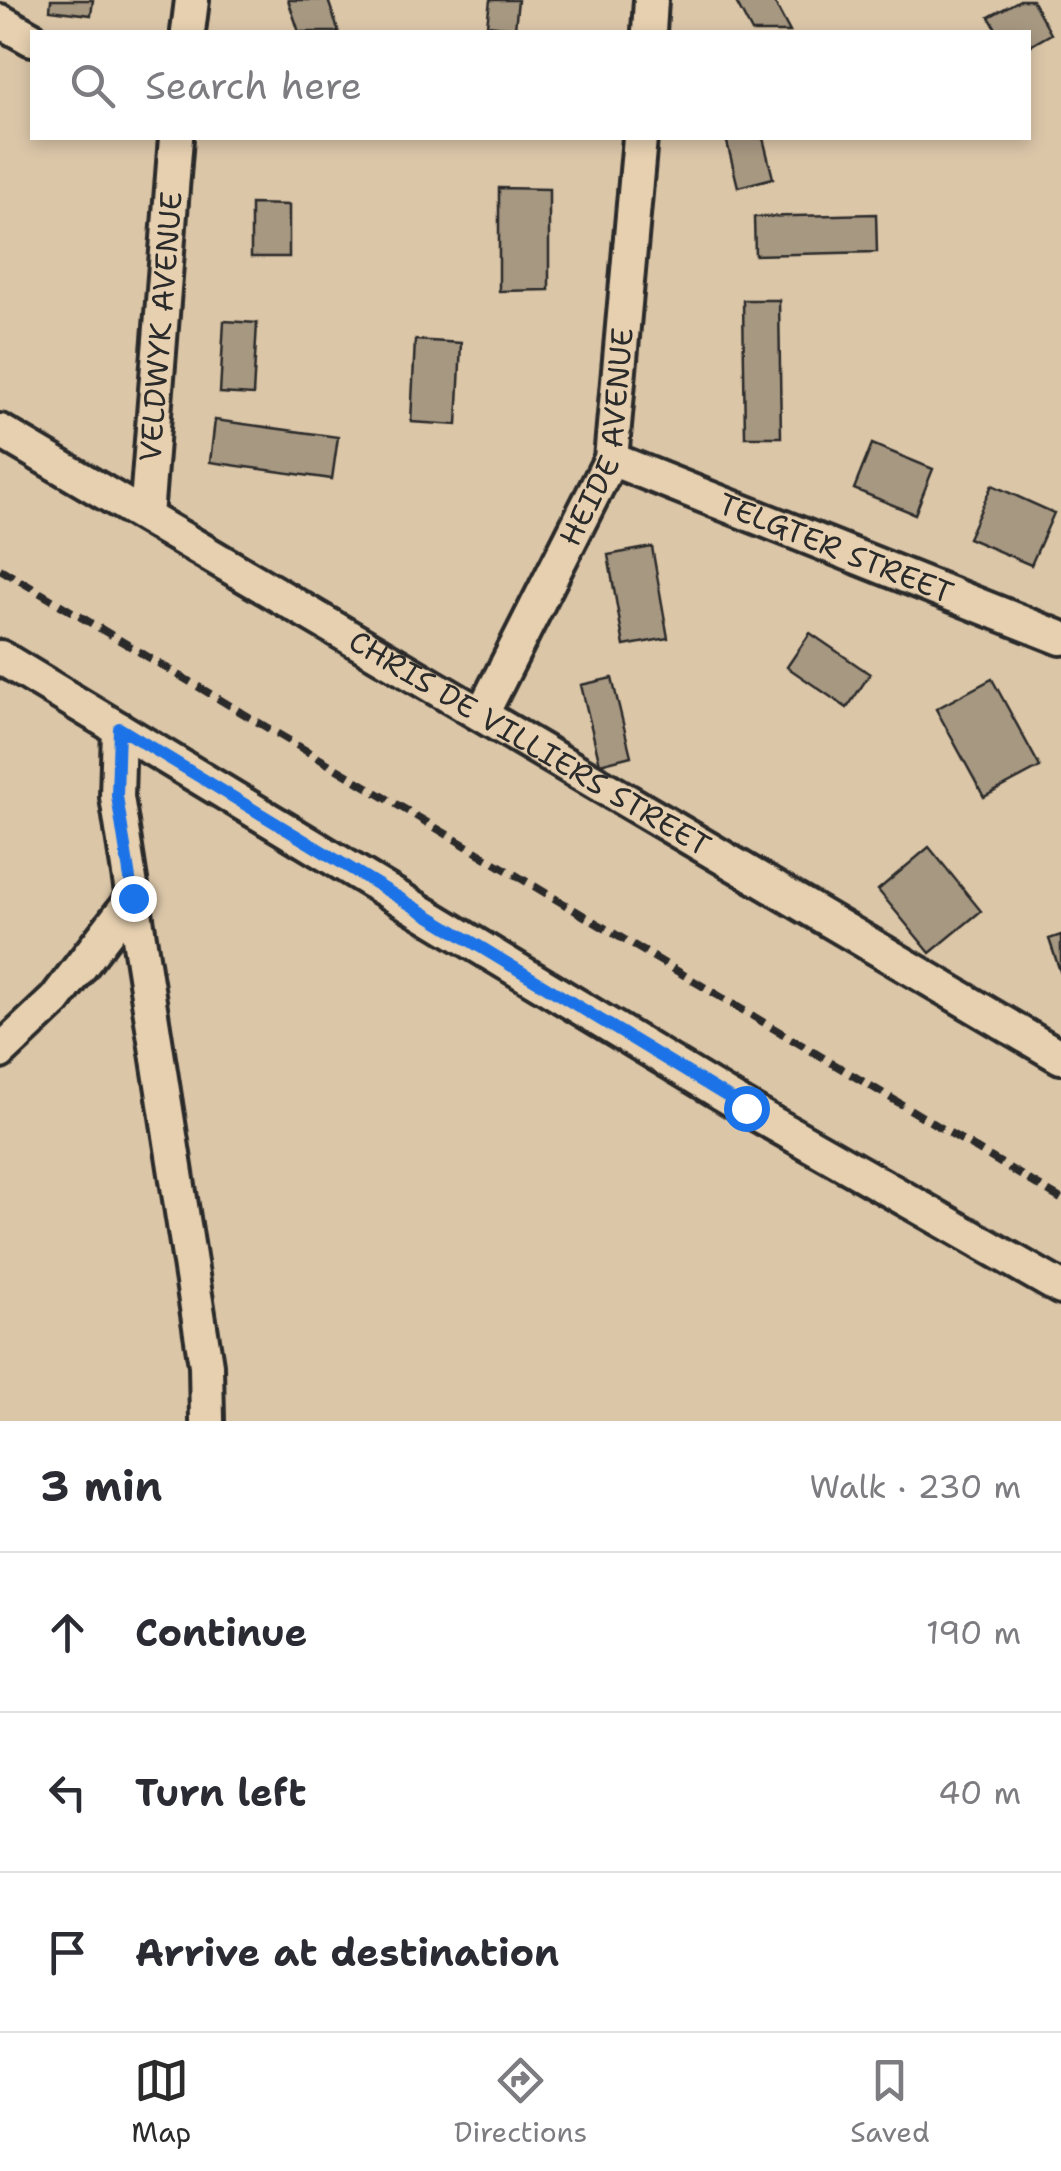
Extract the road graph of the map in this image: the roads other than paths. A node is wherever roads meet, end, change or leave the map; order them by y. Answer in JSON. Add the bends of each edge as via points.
{"nodes":[{"id":1,"x":192,"y":0,"type":"edge"},
{"id":2,"x":651,"y":0,"type":"edge"},
{"id":3,"x":0,"y":21,"type":"edge"},
{"id":4,"x":188,"y":30,"type":"edge"},
{"id":5,"x":648,"y":30,"type":"edge"},
{"id":6,"x":30,"y":39,"type":"edge"},
{"id":7,"x":176,"y":140,"type":"edge"},
{"id":8,"x":640,"y":140,"type":"edge"},
{"id":9,"x":0,"y":430,"type":"edge"},
{"id":10,"x":611,"y":459,"type":"junction"},
{"id":11,"x":146,"y":516,"type":"junction"},
{"id":12,"x":1061,"y":638,"type":"edge"},
{"id":13,"x":0,"y":657,"type":"edge"},
{"id":14,"x":483,"y":712,"type":"junction"},
{"id":15,"x":119,"y":728,"type":"junction"},
{"id":16,"x":133,"y":898,"type":"junction"},
{"id":17,"x":0,"y":1052,"type":"edge"},
{"id":18,"x":1061,"y":1057,"type":"edge"},
{"id":19,"x":1061,"y":1288,"type":"edge"},
{"id":20,"x":207,"y":1421,"type":"edge"}],
"edges":[{"from":1,"to":4,"type":"street"},
{"from":2,"to":5,"type":"street"},
{"from":3,"to":6,"type":"street"},
{"from":7,"to":11,"type":"street","name":"VELDWYK AVENUE"},
{"from":8,"to":10,"type":"street","name":"HEIDE AVENUE"},
{"from":9,"to":11,"type":"street","name":"CHRIS DE VILLIERS STREET"},
{"from":10,"to":12,"type":"street","name":"TELGTER STREET"},
{"from":10,"to":14,"type":"street","name":"HEIDE AVENUE"},
{"from":11,"to":14,"type":"street","name":"CHRIS DE VILLIERS STREET"},
{"from":13,"to":15,"type":"street"},
{"from":14,"to":18,"type":"street","name":"CHRIS DE VILLIERS STREET"},
{"from":15,"to":16,"type":"street","via":[[117,796]]},
{"from":15,"to":19,"type":"street","via":[[746,1108]]},
{"from":16,"to":17,"type":"street","via":[[55,1000]]},
{"from":16,"to":20,"type":"street","via":[[206,1365]]}]}
